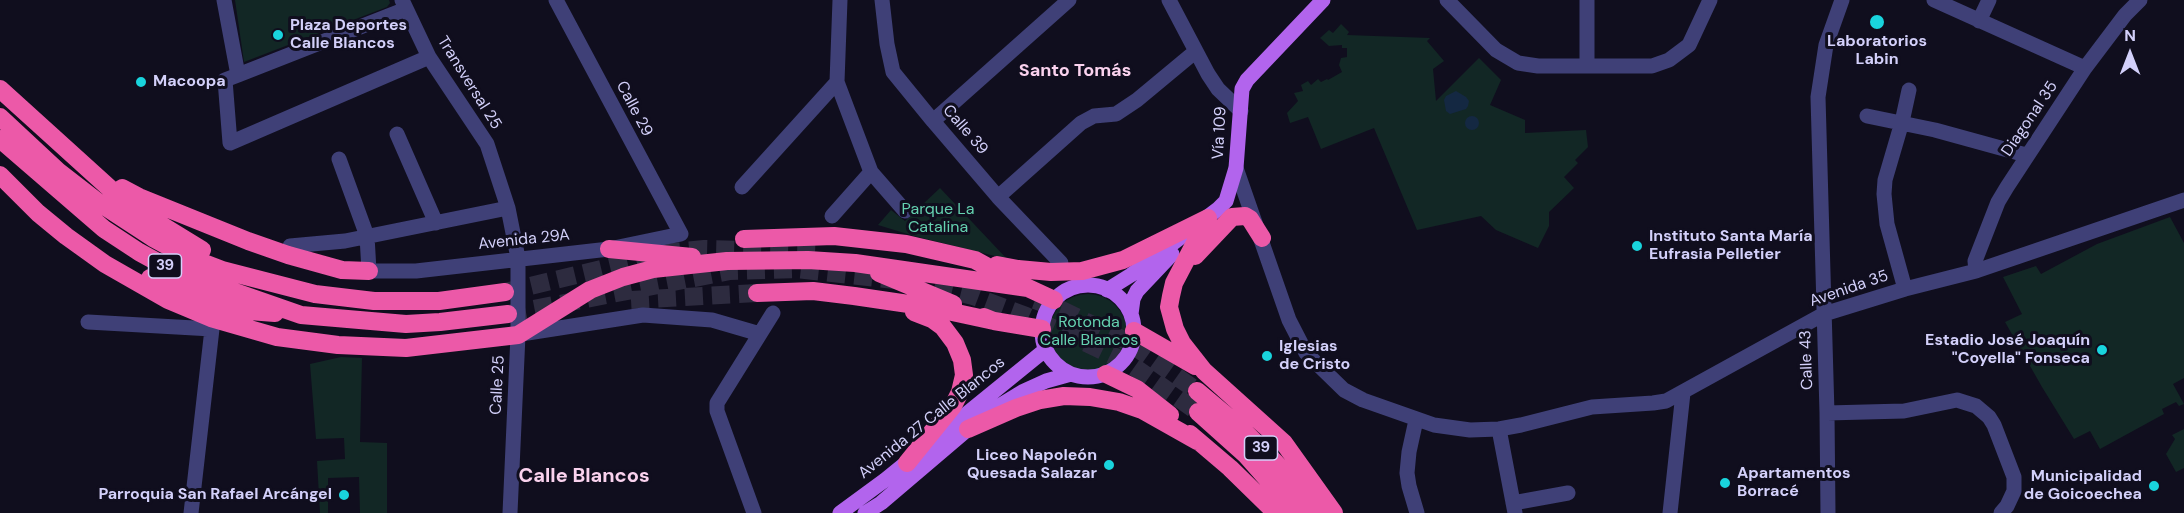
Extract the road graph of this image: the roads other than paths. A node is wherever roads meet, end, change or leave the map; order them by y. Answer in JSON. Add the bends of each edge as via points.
{"nodes":[{"id":1,"x":224,"y":0,"type":"edge"},
{"id":2,"x":556,"y":0,"type":"edge"},
{"id":3,"x":840,"y":0,"type":"edge"},
{"id":4,"x":882,"y":0,"type":"edge"},
{"id":5,"x":1069,"y":0,"type":"edge"},
{"id":6,"x":1169,"y":0,"type":"edge"},
{"id":7,"x":1323,"y":0,"type":"edge"},
{"id":8,"x":1447,"y":0,"type":"edge"},
{"id":9,"x":1587,"y":0,"type":"edge"},
{"id":10,"x":1710,"y":0,"type":"edge"},
{"id":11,"x":1842,"y":0,"type":"edge"},
{"id":12,"x":1934,"y":0,"type":"edge"},
{"id":13,"x":1989,"y":0,"type":"edge"},
{"id":14,"x":2140,"y":0,"type":"edge"},
{"id":15,"x":404,"y":5,"type":"edge"},
{"id":16,"x":1979,"y":21,"type":"junction"},
{"id":17,"x":1196,"y":51,"type":"junction"},
{"id":18,"x":429,"y":57,"type":"junction"},
{"id":19,"x":1587,"y":65,"type":"junction"},
{"id":20,"x":2085,"y":68,"type":"junction"},
{"id":21,"x":238,"y":75,"type":"junction"},
{"id":22,"x":837,"y":82,"type":"junction"},
{"id":23,"x":0,"y":89,"type":"edge"},
{"id":24,"x":1909,"y":90,"type":"dead end"},
{"id":25,"x":1240,"y":111,"type":"junction"},
{"id":26,"x":1867,"y":116,"type":"dead end"},
{"id":27,"x":0,"y":117,"type":"edge"},
{"id":28,"x":933,"y":121,"type":"junction"},
{"id":29,"x":1902,"y":122,"type":"junction"},
{"id":30,"x":397,"y":134,"type":"dead end"},
{"id":31,"x":0,"y":139,"type":"edge"},
{"id":32,"x":70,"y":152,"type":"junction"},
{"id":33,"x":2026,"y":155,"type":"junction"},
{"id":34,"x":339,"y":159,"type":"dead end"},
{"id":35,"x":1236,"y":168,"type":"junction"},
{"id":36,"x":871,"y":172,"type":"junction"},
{"id":37,"x":1,"y":176,"type":"edge"},
{"id":38,"x":53,"y":176,"type":"junction"},
{"id":39,"x":742,"y":187,"type":"dead end"},
{"id":40,"x":998,"y":197,"type":"junction"},
{"id":41,"x":2184,"y":200,"type":"edge"},
{"id":42,"x":508,"y":208,"type":"junction"},
{"id":43,"x":905,"y":211,"type":"dead end"},
{"id":44,"x":832,"y":216,"type":"dead end"},
{"id":45,"x":1208,"y":218,"type":"junction"},
{"id":46,"x":436,"y":223,"type":"junction"},
{"id":47,"x":681,"y":234,"type":"joint"},
{"id":48,"x":368,"y":236,"type":"junction"},
{"id":49,"x":1262,"y":238,"type":"junction"},
{"id":50,"x":744,"y":239,"type":"dead end"},
{"id":51,"x":290,"y":246,"type":"dead end"},
{"id":52,"x":609,"y":249,"type":"junction"},
{"id":53,"x":518,"y":258,"type":"junction"},
{"id":54,"x":975,"y":260,"type":"junction"},
{"id":55,"x":727,"y":261,"type":"junction"},
{"id":56,"x":855,"y":263,"type":"junction"},
{"id":57,"x":1062,"y":263,"type":"dead end"},
{"id":58,"x":1183,"y":268,"type":"junction"},
{"id":59,"x":369,"y":271,"type":"junction"},
{"id":60,"x":1976,"y":271,"type":"junction"},
{"id":61,"x":268,"y":283,"type":"junction"},
{"id":62,"x":1028,"y":288,"type":"junction"},
{"id":63,"x":1905,"y":289,"type":"junction"},
{"id":64,"x":1107,"y":290,"type":"junction"},
{"id":65,"x":505,"y":292,"type":"tunnel mouth"},
{"id":66,"x":757,"y":293,"type":"tunnel mouth"},
{"id":67,"x":1054,"y":300,"type":"junction"},
{"id":68,"x":887,"y":301,"type":"junction"},
{"id":69,"x":773,"y":313,"type":"dead end"},
{"id":70,"x":508,"y":314,"type":"tunnel mouth"},
{"id":71,"x":1824,"y":314,"type":"junction"},
{"id":72,"x":301,"y":315,"type":"junction"},
{"id":73,"x":994,"y":321,"type":"junction"},
{"id":74,"x":88,"y":322,"type":"dead end"},
{"id":75,"x":1132,"y":323,"type":"junction"},
{"id":76,"x":1042,"y":329,"type":"junction"},
{"id":77,"x":760,"y":334,"type":"junction"},
{"id":78,"x":518,"y":335,"type":"junction"},
{"id":79,"x":1046,"y":350,"type":"junction"},
{"id":80,"x":1204,"y":371,"type":"junction"},
{"id":81,"x":1071,"y":374,"type":"junction"},
{"id":82,"x":1106,"y":374,"type":"junction"},
{"id":83,"x":1197,"y":391,"type":"tunnel mouth"},
{"id":84,"x":1683,"y":393,"type":"junction"},
{"id":85,"x":1198,"y":411,"type":"tunnel mouth"},
{"id":86,"x":1827,"y":413,"type":"junction"},
{"id":87,"x":1416,"y":420,"type":"junction"},
{"id":88,"x":968,"y":429,"type":"junction"},
{"id":89,"x":1499,"y":429,"type":"junction"},
{"id":90,"x":1197,"y":441,"type":"junction"},
{"id":91,"x":907,"y":463,"type":"junction"},
{"id":92,"x":1568,"y":493,"type":"dead end"},
{"id":93,"x":1514,"y":508,"type":"edge"},
{"id":94,"x":2004,"y":509,"type":"edge"},
{"id":95,"x":191,"y":513,"type":"edge"},
{"id":96,"x":510,"y":513,"type":"edge"},
{"id":97,"x":754,"y":513,"type":"edge"},
{"id":98,"x":840,"y":513,"type":"edge"},
{"id":99,"x":865,"y":513,"type":"edge"},
{"id":100,"x":1276,"y":513,"type":"edge"},
{"id":101,"x":1297,"y":513,"type":"edge"},
{"id":102,"x":1318,"y":513,"type":"edge"},
{"id":103,"x":1334,"y":513,"type":"edge"},
{"id":104,"x":1418,"y":513,"type":"edge"},
{"id":105,"x":1670,"y":513,"type":"edge"},
{"id":106,"x":1828,"y":513,"type":"edge"}],
"edges":[{"from":1,"to":21,"type":"street"},
{"from":2,"to":47,"type":"street","name":"Calle 29"},
{"from":3,"to":22,"type":"street"},
{"from":4,"to":28,"type":"street","name":"Calle 39","via":[[893,72]]},
{"from":5,"to":28,"type":"street"},
{"from":6,"to":17,"type":"street"},
{"from":7,"to":25,"type":"main road","name":"Vía 109","via":[[1247,80],[1240,97]]},
{"from":8,"to":19,"type":"street","via":[[1496,50],[1518,63]]},
{"from":9,"to":19,"type":"street"},
{"from":10,"to":19,"type":"street","via":[[1694,35],[1681,53],[1669,60],[1652,66]]},
{"from":11,"to":71,"type":"street","name":"Calle 43","via":[[1826,45],[1818,97]]},
{"from":12,"to":16,"type":"street"},
{"from":13,"to":16,"type":"street"},
{"from":14,"to":20,"type":"street","name":"Diagonal 35"},
{"from":15,"to":18,"type":"street","name":"Transversal 25"},
{"from":15,"to":21,"type":"street"},
{"from":16,"to":20,"type":"street"},
{"from":17,"to":25,"type":"street","via":[[1218,89]]},
{"from":17,"to":40,"type":"street","via":[[1116,114],[1081,123]]},
{"from":18,"to":21,"type":"street","via":[[230,143],[225,80]]},
{"from":18,"to":42,"type":"street","name":"Transversal 25","via":[[487,144]]},
{"from":20,"to":33,"type":"street","name":"Diagonal 35"},
{"from":22,"to":36,"type":"street"},
{"from":22,"to":39,"type":"street"},
{"from":23,"to":32,"type":"highway"},
{"from":24,"to":29,"type":"street"},
{"from":25,"to":35,"type":"main road","name":"Vía 109"},
{"from":26,"to":29,"type":"street"},
{"from":27,"to":38,"type":"highway","number":"39"},
{"from":28,"to":40,"type":"street","name":"Calle 39"},
{"from":29,"to":33,"type":"street"},
{"from":29,"to":63,"type":"street","via":[[1885,180],[1884,206]]},
{"from":30,"to":46,"type":"street"},
{"from":31,"to":38,"type":"highway","number":"39"},
{"from":32,"to":59,"type":"highway","via":[[139,197],[248,241],[320,265]]},
{"from":32,"to":61,"type":"highway","via":[[127,204],[192,245]]},
{"from":33,"to":60,"type":"street","name":"Diagonal 35","via":[[1995,209],[1975,261]]},
{"from":34,"to":48,"type":"street"},
{"from":35,"to":45,"type":"main road","name":"Vía 109","via":[[1226,201]]},
{"from":35,"to":49,"type":"street","name":"Avenida 35"},
{"from":36,"to":43,"type":"street"},
{"from":36,"to":44,"type":"street"},
{"from":37,"to":72,"type":"highway","via":[[152,279],[216,304]]},
{"from":37,"to":78,"type":"highway","via":[[38,213],[105,264],[168,300],[211,318],[276,337],[338,345],[406,348]]},
{"from":38,"to":61,"type":"highway","number":"39","via":[[188,256]]},
{"from":38,"to":72,"type":"highway","number":"39","via":[[104,229],[172,270]]},
{"from":40,"to":57,"type":"street","name":"Calle 39"},
{"from":41,"to":60,"type":"street","name":"Avenida 35"},
{"from":42,"to":46,"type":"street"},
{"from":42,"to":53,"type":"street","name":"Transversal 25"},
{"from":45,"to":54,"type":"highway","via":[[1123,260],[1082,271],[1018,269]]},
{"from":45,"to":58,"type":"highway"},
{"from":45,"to":64,"type":"main road","name":"Vía 109"},
{"from":45,"to":75,"type":"main road","name":"Vía 109","via":[[1137,291]]},
{"from":46,"to":48,"type":"street"},
{"from":47,"to":52,"type":"street","name":"Avenida 29A"},
{"from":48,"to":51,"type":"street"},
{"from":48,"to":59,"type":"street"},
{"from":49,"to":58,"type":"highway","via":[[1250,219],[1232,217]]},
{"from":49,"to":87,"type":"street","name":"Avenida 35","via":[[1296,337],[1306,353],[1344,390]]},
{"from":50,"to":54,"type":"highway","via":[[873,239]]},
{"from":52,"to":53,"type":"street","name":"Avenida 29A"},
{"from":52,"to":55,"type":"highway"},
{"from":53,"to":59,"type":"street","name":"Avenida 29A","via":[[416,271]]},
{"from":53,"to":78,"type":"street","name":"Calle 25"},
{"from":54,"to":62,"type":"highway"},
{"from":55,"to":56,"type":"highway"},
{"from":55,"to":78,"type":"highway","via":[[653,269],[623,277],[591,290]]},
{"from":56,"to":62,"type":"highway"},
{"from":56,"to":73,"type":"highway"},
{"from":58,"to":80,"type":"highway","via":[[1174,283],[1171,316],[1182,343]]},
{"from":60,"to":63,"type":"street","name":"Avenida 35"},
{"from":61,"to":65,"type":"highway","number":"39","via":[[374,301],[439,301]]},
{"from":62,"to":67,"type":"highway"},
{"from":63,"to":71,"type":"street","name":"Avenida 35"},
{"from":64,"to":67,"type":"main road","via":[[1075,287]]},
{"from":64,"to":75,"type":"main road","via":[[1121,300]]},
{"from":66,"to":68,"type":"highway","via":[[813,291]]},
{"from":67,"to":76,"type":"main road","via":[[1045,313]]},
{"from":68,"to":73,"type":"highway"},
{"from":68,"to":91,"type":"highway","via":[[943,327],[955,343],[964,375],[953,406]]},
{"from":69,"to":77,"type":"street"},
{"from":70,"to":72,"type":"highway","number":"39","via":[[406,324]]},
{"from":71,"to":84,"type":"street","name":"Avenida 35"},
{"from":71,"to":86,"type":"street","name":"Calle 43"},
{"from":73,"to":76,"type":"highway"},
{"from":74,"to":95,"type":"street","via":[[212,329]]},
{"from":75,"to":80,"type":"highway"},
{"from":75,"to":82,"type":"main road","via":[[1133,340],[1126,357]]},
{"from":76,"to":79,"type":"main road"},
{"from":77,"to":78,"type":"street","via":[[712,320],[643,315]]},
{"from":77,"to":97,"type":"street","via":[[717,403]]},
{"from":78,"to":96,"type":"street","name":"Calle 25"},
{"from":79,"to":81,"type":"main road","via":[[1056,365]]},
{"from":79,"to":91,"type":"main road","name":"Avenida 27 Calle Blancos"},
{"from":80,"to":103,"type":"highway","via":[[1284,443]]},
{"from":81,"to":82,"type":"main road","via":[[1089,378]]},
{"from":81,"to":88,"type":"main road","via":[[1024,391]]},
{"from":82,"to":90,"type":"highway","via":[[1137,389]]},
{"from":83,"to":102,"type":"highway","number":"39","via":[[1261,448]]},
{"from":84,"to":89,"type":"street","name":"Avenida 35","via":[[1659,402],[1575,410]]},
{"from":84,"to":105,"type":"street"},
{"from":85,"to":101,"type":"highway","number":"39","via":[[1246,454]]},
{"from":86,"to":94,"type":"street","via":[[1904,411],[1957,400],[1976,406],[1989,417],[2011,464],[2014,490]]},
{"from":86,"to":106,"type":"street","name":"Calle 43"},
{"from":87,"to":89,"type":"street","name":"Avenida 35","via":[[1457,430]]},
{"from":87,"to":104,"type":"street","via":[[1407,474]]},
{"from":88,"to":90,"type":"highway","via":[[1040,400],[1090,397],[1142,410]]},
{"from":88,"to":99,"type":"main road"},
{"from":89,"to":93,"type":"street"},
{"from":90,"to":100,"type":"highway"},
{"from":91,"to":98,"type":"main road","name":"Avenida 27 Calle Blancos"},
{"from":92,"to":93,"type":"street"}]}
